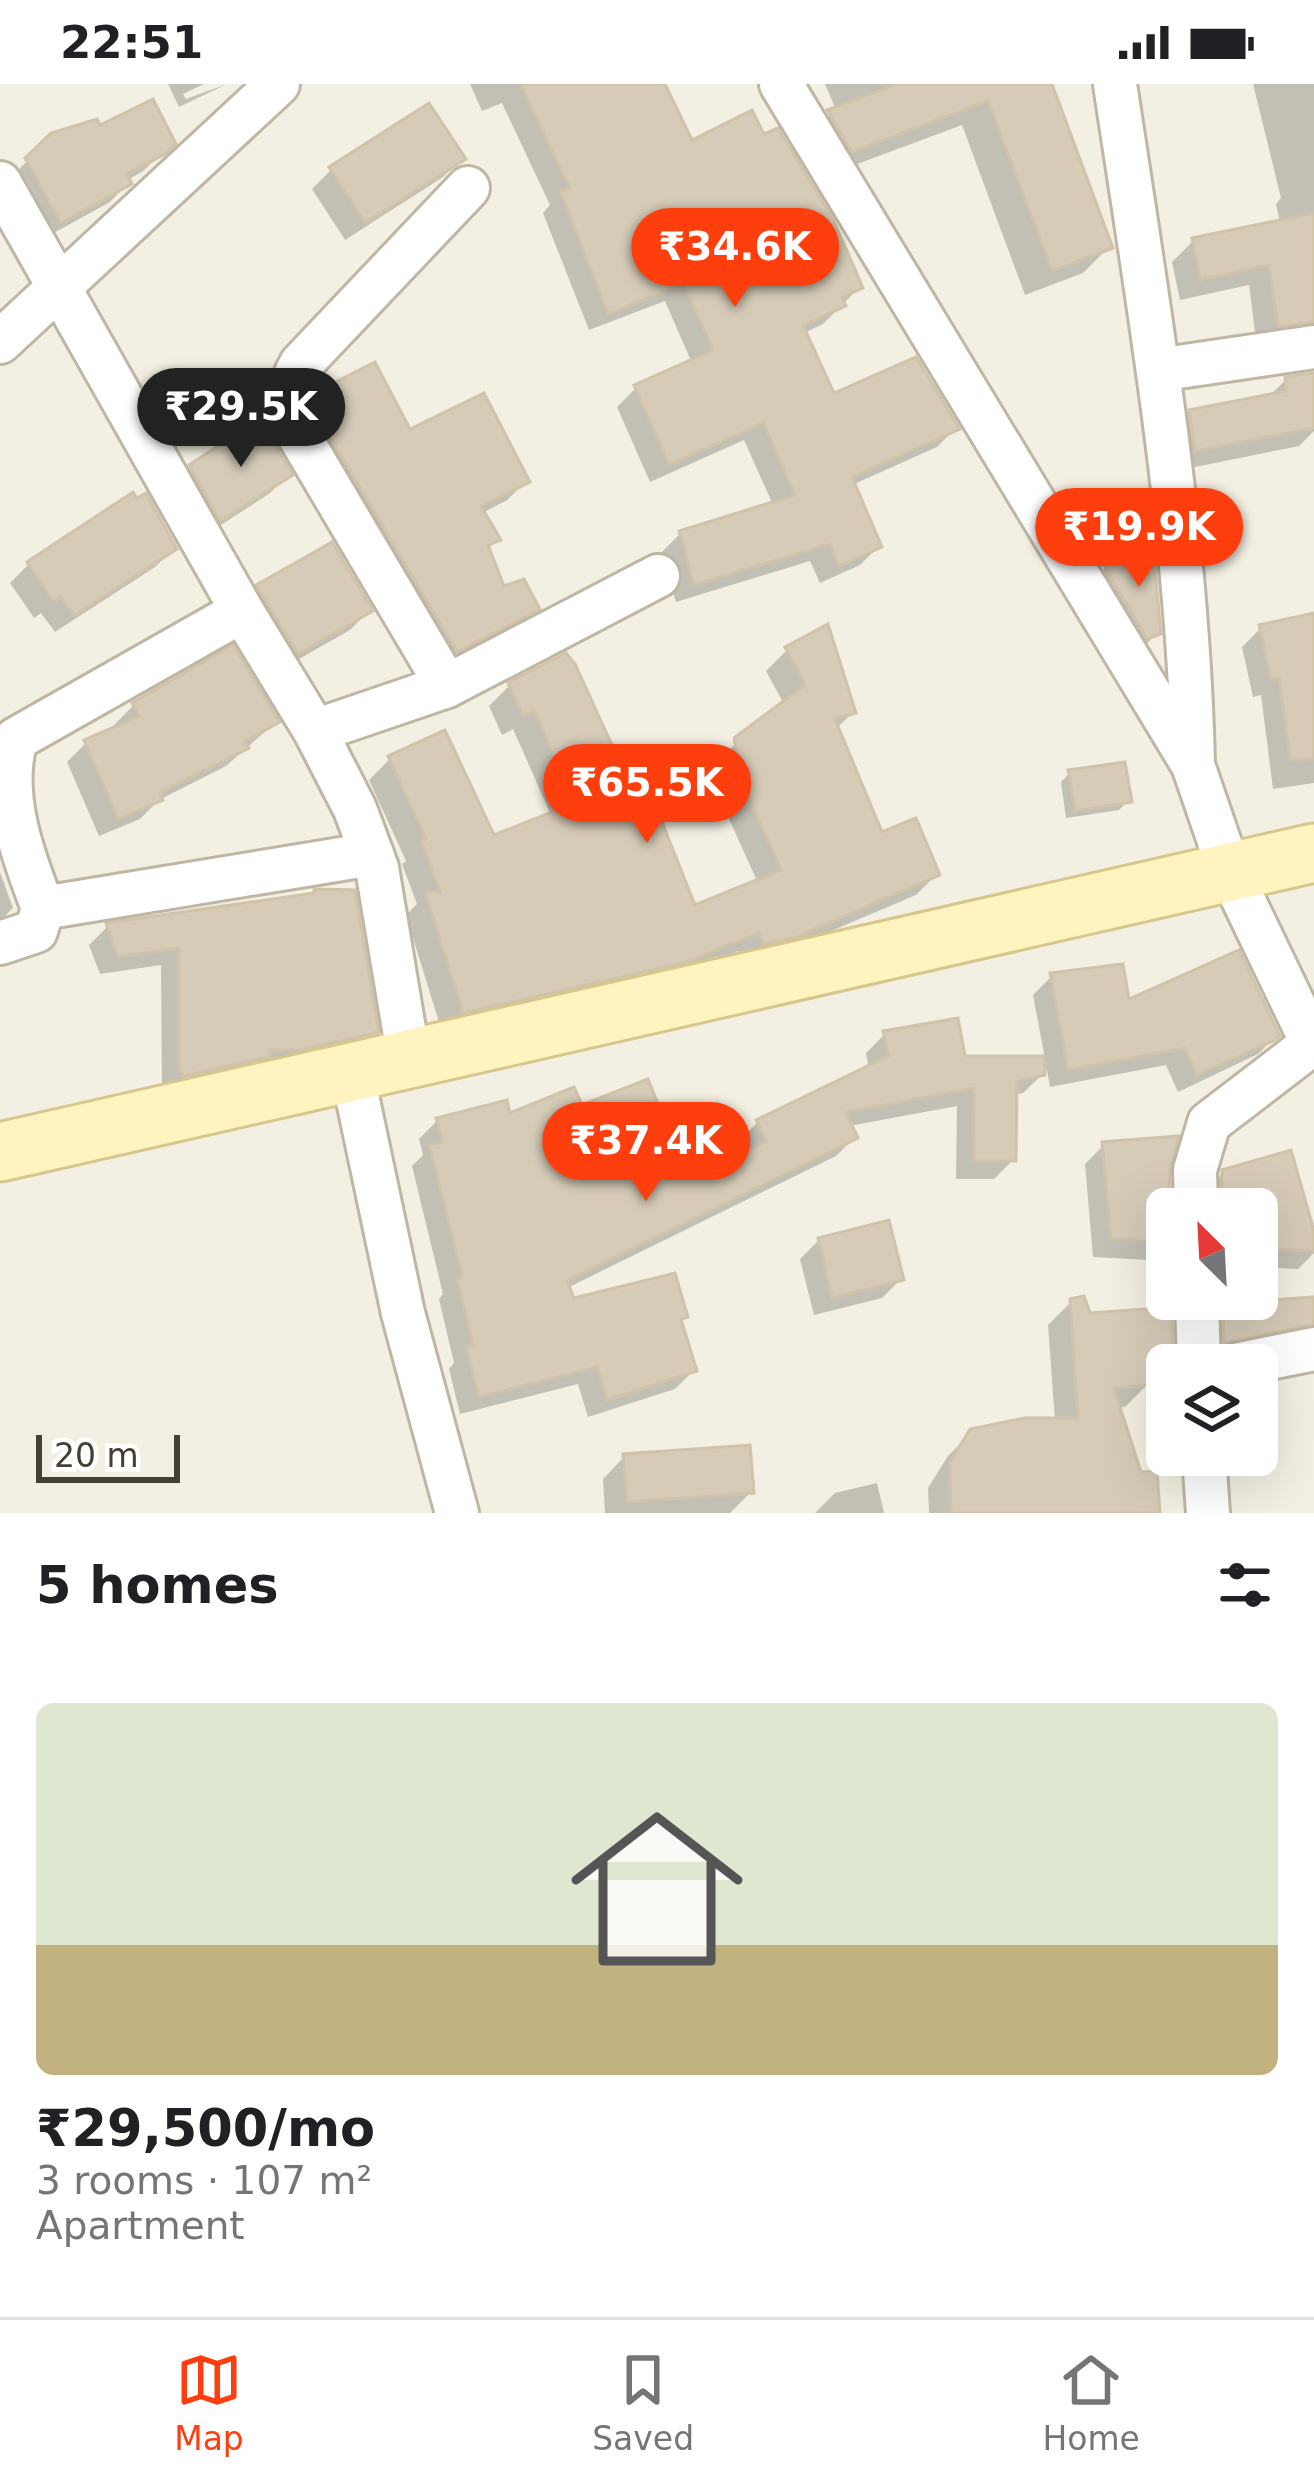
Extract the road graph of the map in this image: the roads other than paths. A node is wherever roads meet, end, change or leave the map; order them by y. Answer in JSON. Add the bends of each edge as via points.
{"nodes":[{"id":1,"x":278,"y":84,"type":"edge"},
{"id":2,"x":781,"y":84,"type":"edge"},
{"id":3,"x":1115,"y":84,"type":"edge"},
{"id":4,"x":0,"y":183,"type":"edge"},
{"id":5,"x":468,"y":188,"type":"dead end"},
{"id":6,"x":60,"y":286,"type":"junction"},
{"id":7,"x":0,"y":342,"type":"edge"},
{"id":8,"x":1314,"y":346,"type":"edge"},
{"id":9,"x":1158,"y":370,"type":"junction"},
{"id":10,"x":658,"y":576,"type":"dead end"},
{"id":11,"x":242,"y":611,"type":"junction"},
{"id":12,"x":447,"y":686,"type":"junction"},
{"id":13,"x":315,"y":731,"type":"junction"},
{"id":14,"x":1193,"y":765,"type":"junction"},
{"id":15,"x":1314,"y":853,"type":"edge"},
{"id":16,"x":372,"y":854,"type":"junction"},
{"id":17,"x":1229,"y":870,"type":"junction"},
{"id":18,"x":44,"y":908,"type":"junction"},
{"id":19,"x":0,"y":943,"type":"edge"},
{"id":20,"x":1313,"y":1045,"type":"edge"},
{"id":21,"x":409,"y":1059,"type":"junction"},
{"id":22,"x":352,"y":1072,"type":"junction"},
{"id":23,"x":0,"y":1152,"type":"edge"},
{"id":24,"x":1195,"y":1188,"type":"edge"},
{"id":25,"x":1314,"y":1349,"type":"edge"},
{"id":26,"x":1278,"y":1356,"type":"edge"},
{"id":27,"x":1205,"y":1476,"type":"edge"},
{"id":28,"x":457,"y":1513,"type":"edge"},
{"id":29,"x":1208,"y":1513,"type":"edge"}],
"edges":[{"from":1,"to":6,"type":"street"},
{"from":2,"to":14,"type":"street"},
{"from":3,"to":9,"type":"street"},
{"from":4,"to":6,"type":"street"},
{"from":5,"to":12,"type":"street","via":[[301,364],[288,402],[291,422]]},
{"from":6,"to":7,"type":"street"},
{"from":6,"to":11,"type":"street"},
{"from":8,"to":9,"type":"street"},
{"from":9,"to":14,"type":"street","via":[[1191,664]]},
{"from":10,"to":12,"type":"street"},
{"from":11,"to":13,"type":"street"},
{"from":11,"to":18,"type":"street","via":[[16,739],[1,776],[2,806]]},
{"from":12,"to":13,"type":"street"},
{"from":13,"to":16,"type":"street"},
{"from":14,"to":17,"type":"street"},
{"from":15,"to":17,"type":"main road"},
{"from":16,"to":18,"type":"street"},
{"from":16,"to":21,"type":"street"},
{"from":17,"to":20,"type":"street"},
{"from":17,"to":21,"type":"main road"},
{"from":18,"to":19,"type":"street","via":[[36,931]]},
{"from":20,"to":24,"type":"street","via":[[1209,1123]]},
{"from":21,"to":22,"type":"main road"},
{"from":22,"to":23,"type":"main road"},
{"from":22,"to":28,"type":"street"},
{"from":25,"to":26,"type":"street"},
{"from":27,"to":29,"type":"street"}]}
